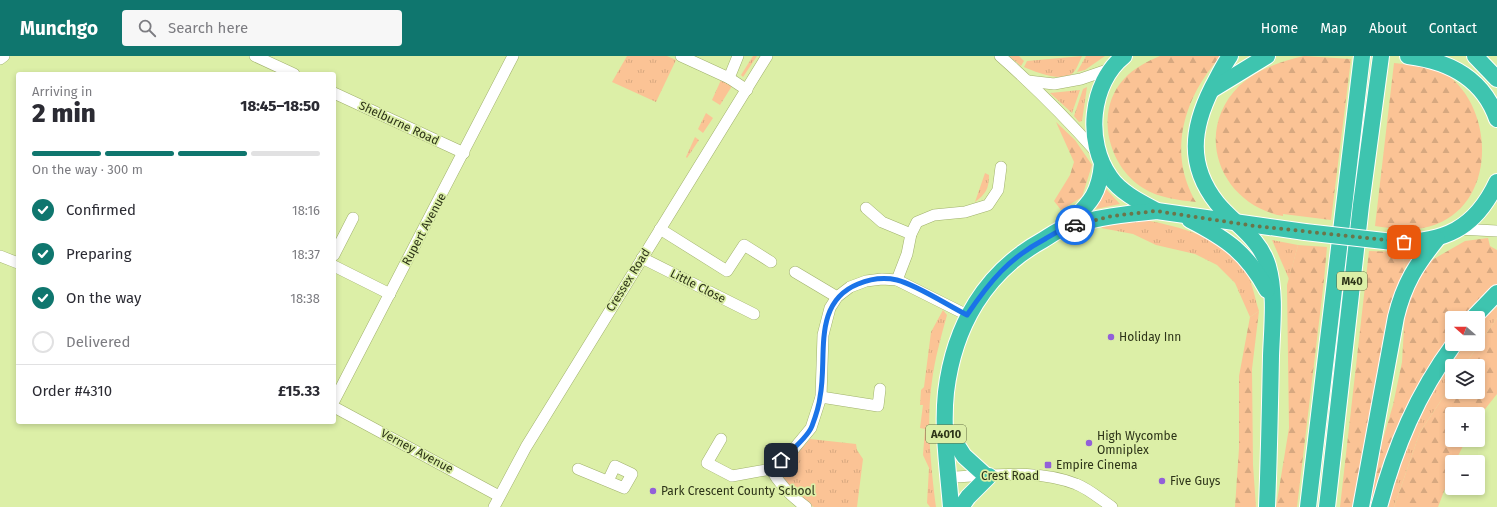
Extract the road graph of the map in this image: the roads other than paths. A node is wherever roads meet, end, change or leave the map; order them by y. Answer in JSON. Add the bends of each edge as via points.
{"nodes":[{"id":1,"x":4,"y":56,"type":"edge"},
{"id":2,"x":255,"y":56,"type":"edge"},
{"id":3,"x":513,"y":56,"type":"edge"},
{"id":4,"x":681,"y":56,"type":"edge"},
{"id":5,"x":738,"y":56,"type":"edge"},
{"id":6,"x":767,"y":56,"type":"edge"},
{"id":7,"x":1000,"y":56,"type":"edge"},
{"id":8,"x":1230,"y":56,"type":"edge"},
{"id":9,"x":1267,"y":56,"type":"edge"},
{"id":10,"x":1362,"y":56,"type":"edge"},
{"id":11,"x":1381,"y":56,"type":"edge"},
{"id":12,"x":1411,"y":56,"type":"edge"},
{"id":13,"x":1452,"y":56,"type":"edge"},
{"id":14,"x":1475,"y":56,"type":"edge"},
{"id":15,"x":0,"y":59,"type":"edge"},
{"id":16,"x":1119,"y":62,"type":"edge"},
{"id":17,"x":290,"y":72,"type":"edge"},
{"id":18,"x":1465,"y":75,"type":"junction"},
{"id":19,"x":729,"y":78,"type":"junction"},
{"id":20,"x":1497,"y":79,"type":"edge"},
{"id":21,"x":1028,"y":81,"type":"junction"},
{"id":22,"x":1497,"y":88,"type":"edge"},
{"id":23,"x":747,"y":90,"type":"junction"},
{"id":24,"x":1211,"y":90,"type":"junction"},
{"id":25,"x":336,"y":94,"type":"edge"},
{"id":26,"x":1497,"y":119,"type":"edge"},
{"id":27,"x":464,"y":153,"type":"junction"},
{"id":28,"x":1100,"y":159,"type":"junction"},
{"id":29,"x":1001,"y":167,"type":"dead end"},
{"id":30,"x":1497,"y":182,"type":"edge"},
{"id":31,"x":866,"y":208,"type":"dead end"},
{"id":32,"x":1156,"y":211,"type":"junction"},
{"id":33,"x":1180,"y":214,"type":"junction"},
{"id":34,"x":353,"y":218,"type":"dead end"},
{"id":35,"x":1239,"y":223,"type":"junction"},
{"id":36,"x":1066,"y":227,"type":"junction"},
{"id":37,"x":660,"y":229,"type":"junction"},
{"id":38,"x":1457,"y":229,"type":"junction"},
{"id":39,"x":1497,"y":231,"type":"edge"},
{"id":40,"x":910,"y":234,"type":"junction"},
{"id":41,"x":1437,"y":239,"type":"junction"},
{"id":42,"x":336,"y":251,"type":"edge"},
{"id":43,"x":0,"y":256,"type":"edge"},
{"id":44,"x":642,"y":258,"type":"junction"},
{"id":45,"x":16,"y":262,"type":"edge"},
{"id":46,"x":771,"y":262,"type":"dead end"},
{"id":47,"x":336,"y":267,"type":"edge"},
{"id":48,"x":795,"y":272,"type":"dead end"},
{"id":49,"x":897,"y":280,"type":"junction"},
{"id":50,"x":1497,"y":293,"type":"edge"},
{"id":51,"x":390,"y":294,"type":"junction"},
{"id":52,"x":837,"y":297,"type":"junction"},
{"id":53,"x":1272,"y":298,"type":"junction"},
{"id":54,"x":1480,"y":311,"type":"edge"},
{"id":55,"x":754,"y":314,"type":"dead end"},
{"id":56,"x":967,"y":315,"type":"junction"},
{"id":57,"x":1449,"y":351,"type":"edge"},
{"id":58,"x":880,"y":389,"type":"dead end"},
{"id":59,"x":336,"y":397,"type":"edge"},
{"id":60,"x":820,"y":397,"type":"junction"},
{"id":61,"x":336,"y":408,"type":"edge"},
{"id":62,"x":946,"y":427,"type":"junction"},
{"id":63,"x":721,"y":439,"type":"dead end"},
{"id":64,"x":578,"y":469,"type":"dead end"},
{"id":65,"x":771,"y":469,"type":"junction"},
{"id":66,"x":987,"y":476,"type":"junction"},
{"id":67,"x":949,"y":477,"type":"junction"},
{"id":68,"x":608,"y":481,"type":"dead end"},
{"id":69,"x":499,"y":496,"type":"junction"},
{"id":70,"x":494,"y":507,"type":"edge"},
{"id":71,"x":806,"y":507,"type":"edge"},
{"id":72,"x":951,"y":507,"type":"edge"},
{"id":73,"x":961,"y":507,"type":"edge"},
{"id":74,"x":1112,"y":507,"type":"edge"},
{"id":75,"x":1268,"y":507,"type":"edge"},
{"id":76,"x":1308,"y":507,"type":"edge"},
{"id":77,"x":1327,"y":507,"type":"edge"},
{"id":78,"x":1361,"y":507,"type":"edge"},
{"id":79,"x":1379,"y":507,"type":"edge"}],
"edges":[{"from":1,"to":15,"type":"street"},
{"from":2,"to":17,"type":"street"},
{"from":3,"to":27,"type":"street","name":"Rupert Avenue"},
{"from":4,"to":19,"type":"street"},
{"from":5,"to":19,"type":"street"},
{"from":6,"to":23,"type":"street","name":"Cressex Road"},
{"from":7,"to":21,"type":"street"},
{"from":8,"to":24,"type":"highway"},
{"from":9,"to":24,"type":"highway"},
{"from":10,"to":76,"type":"highway","number":"M40"},
{"from":11,"to":77,"type":"highway","number":"M40","via":[[1361,205]]},
{"from":12,"to":18,"type":"highway","via":[[1445,64]]},
{"from":13,"to":18,"type":"highway"},
{"from":14,"to":20,"type":"highway"},
{"from":16,"to":21,"type":"street","via":[[1078,80],[1054,84]]},
{"from":16,"to":28,"type":"highway","via":[[1098,97],[1094,130]]},
{"from":18,"to":22,"type":"highway"},
{"from":18,"to":26,"type":"highway","via":[[1487,99]]},
{"from":19,"to":23,"type":"street"},
{"from":21,"to":28,"type":"street","via":[[1070,122]]},
{"from":23,"to":37,"type":"street","name":"Cressex Road"},
{"from":24,"to":35,"type":"highway","via":[[1195,134],[1197,159],[1206,186],[1218,203]]},
{"from":25,"to":27,"type":"street","name":"Shelburne Road"},
{"from":27,"to":51,"type":"street","name":"Rupert Avenue"},
{"from":28,"to":32,"type":"highway","via":[[1110,178],[1136,200]]},
{"from":28,"to":36,"type":"highway","number":"A4010","via":[[1100,178],[1095,195]]},
{"from":29,"to":40,"type":"street","via":[[998,190],[988,205],[965,212],[924,218],[917,222]]},
{"from":30,"to":38,"type":"highway","via":[[1477,215]]},
{"from":31,"to":40,"type":"street","via":[[882,222]]},
{"from":32,"to":33,"type":"highway"},
{"from":32,"to":36,"type":"highway","number":"A4010","via":[[1112,216]]},
{"from":33,"to":35,"type":"highway"},
{"from":33,"to":53,"type":"highway","via":[[1246,256]]},
{"from":34,"to":42,"type":"street"},
{"from":35,"to":41,"type":"highway","bridge":true,"via":[[1393,242],[1414,243]]},
{"from":35,"to":53,"type":"highway","via":[[1261,250],[1268,266]]},
{"from":36,"to":56,"type":"highway","number":"A4010","via":[[1008,263],[992,280]]},
{"from":37,"to":44,"type":"street","name":"Cressex Road"},
{"from":37,"to":46,"type":"street","via":[[727,271],[744,245]]},
{"from":38,"to":39,"type":"street"},
{"from":38,"to":41,"type":"highway"},
{"from":40,"to":49,"type":"street"},
{"from":41,"to":78,"type":"highway","via":[[1411,273],[1402,294]]},
{"from":43,"to":45,"type":"street"},
{"from":44,"to":55,"type":"street","name":"Little Close"},
{"from":44,"to":69,"type":"street","name":"Cressex Road","via":[[526,447]]},
{"from":47,"to":51,"type":"street"},
{"from":48,"to":52,"type":"street"},
{"from":49,"to":52,"type":"street","via":[[882,278],[866,281],[850,287]]},
{"from":49,"to":56,"type":"street"},
{"from":50,"to":54,"type":"highway"},
{"from":51,"to":59,"type":"street","name":"Rupert Avenue"},
{"from":52,"to":60,"type":"street","via":[[830,308],[823,335]]},
{"from":53,"to":75,"type":"highway"},
{"from":56,"to":62,"type":"highway","number":"A4010","via":[[951,362],[946,392]]},
{"from":57,"to":79,"type":"highway","via":[[1411,414],[1390,466]]},
{"from":58,"to":60,"type":"street","via":[[878,406]]},
{"from":60,"to":65,"type":"street","via":[[811,428],[792,451]]},
{"from":61,"to":69,"type":"street","name":"Verney Avenue"},
{"from":62,"to":66,"type":"highway","via":[[964,456]]},
{"from":62,"to":67,"type":"highway","number":"A4010"},
{"from":63,"to":65,"type":"street","via":[[707,463],[732,476]]},
{"from":64,"to":68,"type":"street"},
{"from":65,"to":71,"type":"street","via":[[795,499]]},
{"from":66,"to":67,"type":"street","name":"Crest Road"},
{"from":66,"to":73,"type":"highway"},
{"from":66,"to":74,"type":"street","name":"Crest Road","via":[[1020,475],[1061,479],[1084,488]]},
{"from":67,"to":72,"type":"highway","number":"A4010"},
{"from":69,"to":70,"type":"street","name":"Cressex Road"}]}
